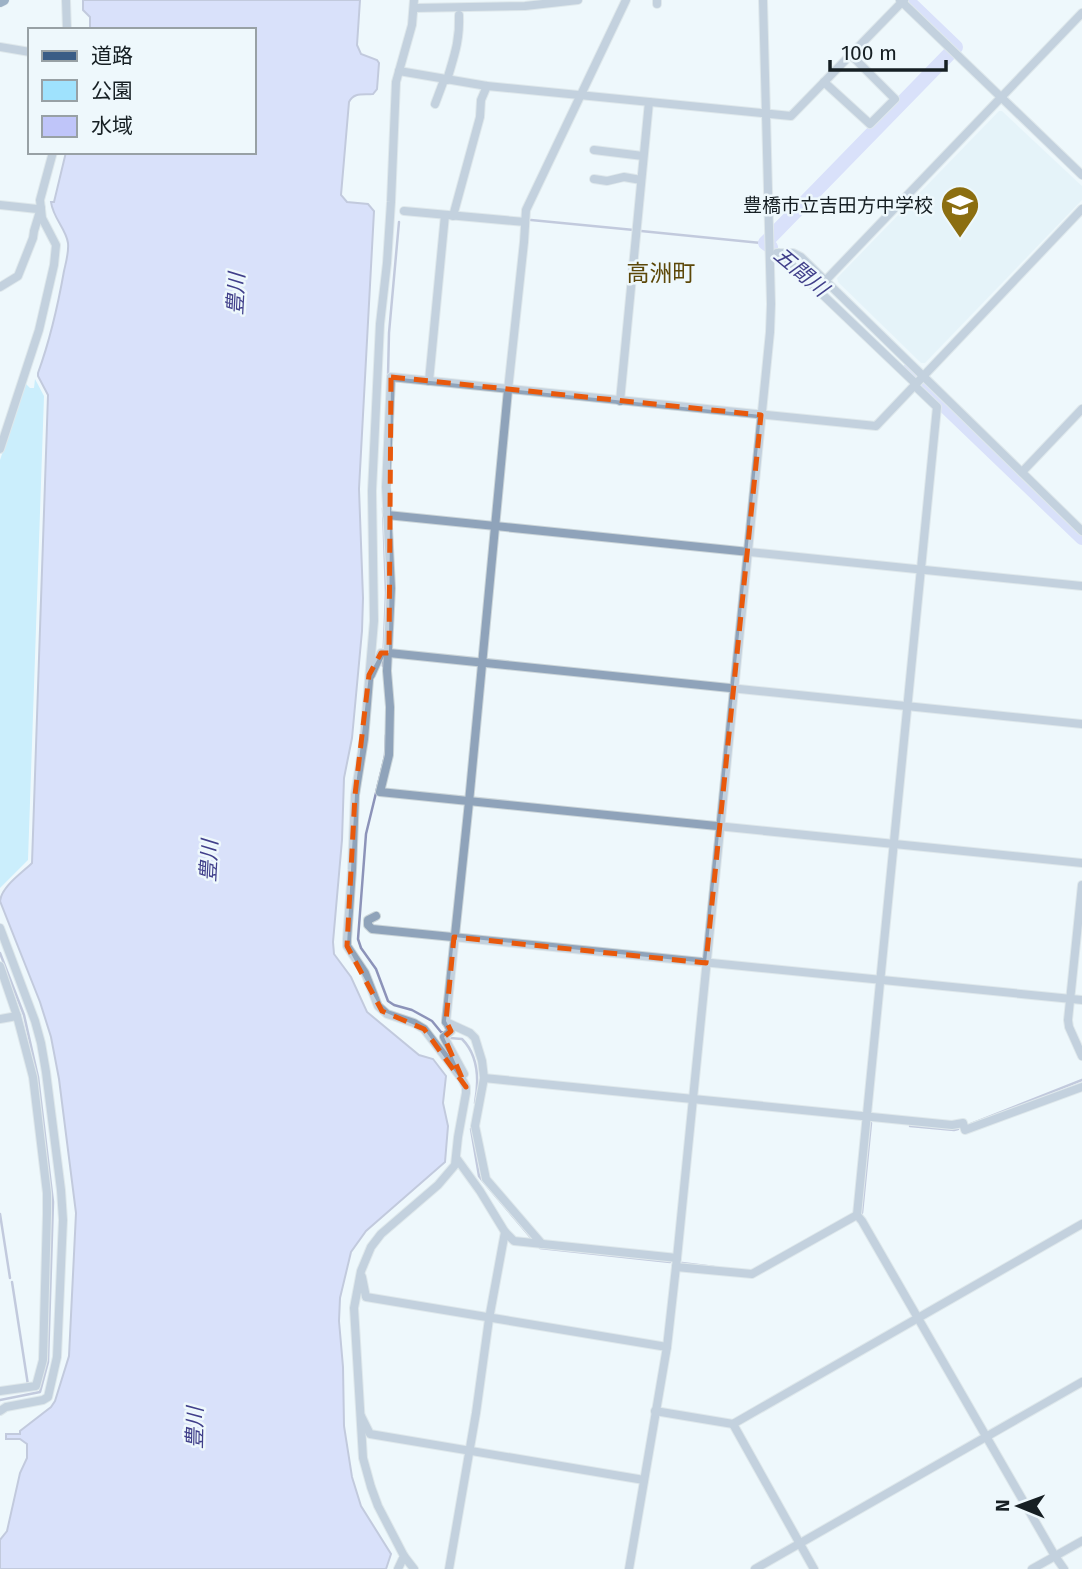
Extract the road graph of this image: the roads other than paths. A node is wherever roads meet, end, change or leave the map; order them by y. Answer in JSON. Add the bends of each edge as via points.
{"nodes":[{"id":1,"x":66,"y":0,"type":"edge"},
{"id":2,"x":578,"y":0,"type":"edge"},
{"id":3,"x":626,"y":0,"type":"edge"},
{"id":4,"x":763,"y":0,"type":"edge"},
{"id":5,"x":902,"y":1,"type":"edge"},
{"id":6,"x":414,"y":4,"type":"edge"},
{"id":7,"x":1082,"y":13,"type":"edge"},
{"id":8,"x":459,"y":15,"type":"dead end"},
{"id":9,"x":67,"y":28,"type":"edge"},
{"id":10,"x":0,"y":47,"type":"edge"},
{"id":11,"x":28,"y":52,"type":"edge"},
{"id":12,"x":851,"y":55,"type":"junction"},
{"id":13,"x":399,"y":71,"type":"junction"},
{"id":14,"x":445,"y":80,"type":"junction"},
{"id":15,"x":824,"y":82,"type":"junction"},
{"id":16,"x":487,"y":86,"type":"junction"},
{"id":17,"x":580,"y":95,"type":"junction"},
{"id":18,"x":1000,"y":97,"type":"junction"},
{"id":19,"x":649,"y":102,"type":"junction"},
{"id":20,"x":435,"y":104,"type":"dead end"},
{"id":21,"x":766,"y":114,"type":"junction"},
{"id":22,"x":594,"y":150,"type":"dead end"},
{"id":23,"x":51,"y":154,"type":"edge"},
{"id":24,"x":643,"y":156,"type":"junction"},
{"id":25,"x":1082,"y":175,"type":"edge"},
{"id":26,"x":594,"y":179,"type":"dead end"},
{"id":27,"x":641,"y":180,"type":"junction"},
{"id":28,"x":0,"y":205,"type":"edge"},
{"id":29,"x":41,"y":208,"type":"junction"},
{"id":30,"x":1082,"y":209,"type":"edge"},
{"id":31,"x":404,"y":211,"type":"dead end"},
{"id":32,"x":449,"y":215,"type":"junction"},
{"id":33,"x":525,"y":222,"type":"junction"},
{"id":34,"x":775,"y":253,"type":"junction"},
{"id":35,"x":825,"y":281,"type":"junction"},
{"id":36,"x":0,"y":287,"type":"edge"},
{"id":37,"x":429,"y":380,"type":"junction"},
{"id":38,"x":919,"y":381,"type":"junction"},
{"id":39,"x":508,"y":390,"type":"junction"},
{"id":40,"x":620,"y":401,"type":"junction"},
{"id":41,"x":1082,"y":409,"type":"edge"},
{"id":42,"x":761,"y":415,"type":"junction"},
{"id":43,"x":0,"y":449,"type":"edge"},
{"id":44,"x":1022,"y":472,"type":"junction"},
{"id":45,"x":387,"y":515,"type":"junction"},
{"id":46,"x":495,"y":526,"type":"junction"},
{"id":47,"x":1082,"y":531,"type":"edge"},
{"id":48,"x":747,"y":552,"type":"junction"},
{"id":49,"x":921,"y":570,"type":"junction"},
{"id":50,"x":1082,"y":586,"type":"edge"},
{"id":51,"x":385,"y":653,"type":"junction"},
{"id":52,"x":483,"y":663,"type":"junction"},
{"id":53,"x":369,"y":675,"type":"junction"},
{"id":54,"x":733,"y":688,"type":"junction"},
{"id":55,"x":907,"y":706,"type":"junction"},
{"id":56,"x":1082,"y":724,"type":"edge"},
{"id":57,"x":469,"y":802,"type":"junction"},
{"id":58,"x":720,"y":825,"type":"junction"},
{"id":59,"x":894,"y":844,"type":"junction"},
{"id":60,"x":1082,"y":863,"type":"edge"},
{"id":61,"x":1082,"y":885,"type":"edge"},
{"id":62,"x":376,"y":916,"type":"dead end"},
{"id":63,"x":0,"y":928,"type":"edge"},
{"id":64,"x":454,"y":937,"type":"junction"},
{"id":65,"x":706,"y":963,"type":"junction"},
{"id":66,"x":0,"y":966,"type":"edge"},
{"id":67,"x":880,"y":981,"type":"junction"},
{"id":68,"x":1070,"y":999,"type":"junction"},
{"id":69,"x":1082,"y":1000,"type":"edge"},
{"id":70,"x":17,"y":1016,"type":"junction"},
{"id":71,"x":0,"y":1019,"type":"edge"},
{"id":72,"x":446,"y":1021,"type":"junction"},
{"id":73,"x":1082,"y":1056,"type":"edge"},
{"id":74,"x":484,"y":1078,"type":"junction"},
{"id":75,"x":466,"y":1087,"type":"junction"},
{"id":76,"x":1082,"y":1087,"type":"edge"},
{"id":77,"x":693,"y":1099,"type":"junction"},
{"id":78,"x":866,"y":1118,"type":"junction"},
{"id":79,"x":457,"y":1159,"type":"junction"},
{"id":80,"x":857,"y":1215,"type":"junction"},
{"id":81,"x":1082,"y":1224,"type":"edge"},
{"id":82,"x":505,"y":1232,"type":"junction"},
{"id":83,"x":542,"y":1244,"type":"junction"},
{"id":84,"x":677,"y":1263,"type":"junction"},
{"id":85,"x":361,"y":1271,"type":"junction"},
{"id":86,"x":489,"y":1318,"type":"junction"},
{"id":87,"x":917,"y":1318,"type":"junction"},
{"id":88,"x":667,"y":1347,"type":"junction"},
{"id":89,"x":1082,"y":1382,"type":"edge"},
{"id":90,"x":0,"y":1391,"type":"edge"},
{"id":91,"x":0,"y":1411,"type":"edge"},
{"id":92,"x":656,"y":1411,"type":"junction"},
{"id":93,"x":359,"y":1412,"type":"junction"},
{"id":94,"x":733,"y":1424,"type":"junction"},
{"id":95,"x":986,"y":1438,"type":"junction"},
{"id":96,"x":468,"y":1451,"type":"junction"},
{"id":97,"x":644,"y":1480,"type":"junction"},
{"id":98,"x":1082,"y":1541,"type":"edge"},
{"id":99,"x":800,"y":1543,"type":"junction"},
{"id":100,"x":404,"y":1556,"type":"junction"},
{"id":101,"x":1055,"y":1556,"type":"junction"},
{"id":102,"x":398,"y":1569,"type":"edge"},
{"id":103,"x":414,"y":1569,"type":"edge"},
{"id":104,"x":449,"y":1569,"type":"edge"},
{"id":105,"x":629,"y":1569,"type":"edge"},
{"id":106,"x":755,"y":1569,"type":"edge"},
{"id":107,"x":814,"y":1569,"type":"edge"},
{"id":108,"x":1032,"y":1569,"type":"edge"},
{"id":109,"x":1064,"y":1569,"type":"edge"}],
"edges":[{"from":1,"to":9,"type":"street"},
{"from":2,"to":6,"type":"street","via":[[525,6]]},
{"from":3,"to":17,"type":"street"},
{"from":4,"to":21,"type":"street"},
{"from":5,"to":12,"type":"street"},
{"from":5,"to":18,"type":"street"},
{"from":6,"to":13,"type":"street"},
{"from":7,"to":18,"type":"street"},
{"from":8,"to":14,"type":"street","via":[[458,45]]},
{"from":10,"to":11,"type":"street"},
{"from":12,"to":15,"type":"street"},
{"from":12,"to":15,"type":"street","via":[[895,99],[870,124]]},
{"from":13,"to":14,"type":"street"},
{"from":13,"to":53,"type":"street","via":[[380,324]]},
{"from":14,"to":16,"type":"street"},
{"from":14,"to":20,"type":"street"},
{"from":15,"to":21,"type":"street","via":[[791,116]]},
{"from":16,"to":17,"type":"street"},
{"from":16,"to":32,"type":"street"},
{"from":17,"to":19,"type":"street"},
{"from":17,"to":33,"type":"street","via":[[526,210]]},
{"from":18,"to":25,"type":"street"},
{"from":18,"to":35,"type":"street"},
{"from":19,"to":21,"type":"street"},
{"from":19,"to":24,"type":"street"},
{"from":21,"to":34,"type":"street"},
{"from":22,"to":24,"type":"street"},
{"from":23,"to":29,"type":"street"},
{"from":24,"to":27,"type":"street"},
{"from":26,"to":27,"type":"street"},
{"from":27,"to":40,"type":"street"},
{"from":28,"to":29,"type":"street"},
{"from":29,"to":36,"type":"street","via":[[18,276]]},
{"from":29,"to":43,"type":"street","via":[[56,245],[54,265],[39,330]]},
{"from":30,"to":38,"type":"street"},
{"from":31,"to":32,"type":"street"},
{"from":32,"to":33,"type":"street"},
{"from":32,"to":37,"type":"street"},
{"from":33,"to":39,"type":"street"},
{"from":34,"to":35,"type":"street","via":[[793,253]]},
{"from":34,"to":38,"type":"street","via":[[914,382]]},
{"from":34,"to":42,"type":"street"},
{"from":35,"to":38,"type":"street"},
{"from":37,"to":39,"type":"street"},
{"from":37,"to":45,"type":"street","via":[[391,377]]},
{"from":38,"to":42,"type":"street","via":[[876,426]]},
{"from":38,"to":44,"type":"street"},
{"from":38,"to":49,"type":"street","via":[[937,407]]},
{"from":39,"to":40,"type":"street"},
{"from":39,"to":46,"type":"street"},
{"from":40,"to":42,"type":"street"},
{"from":41,"to":44,"type":"street"},
{"from":42,"to":48,"type":"street"},
{"from":44,"to":47,"type":"street"},
{"from":45,"to":46,"type":"street"},
{"from":45,"to":51,"type":"street","via":[[391,588]]},
{"from":46,"to":48,"type":"street"},
{"from":46,"to":52,"type":"street"},
{"from":48,"to":49,"type":"street"},
{"from":48,"to":54,"type":"street"},
{"from":49,"to":50,"type":"street"},
{"from":49,"to":55,"type":"street"},
{"from":51,"to":52,"type":"street"},
{"from":51,"to":53,"type":"street"},
{"from":51,"to":57,"type":"street","via":[[389,755],[380,792]]},
{"from":52,"to":54,"type":"street"},
{"from":52,"to":57,"type":"street"},
{"from":53,"to":75,"type":"street","via":[[355,795],[347,946],[365,973],[378,1006],[424,1028]]},
{"from":54,"to":55,"type":"street"},
{"from":54,"to":58,"type":"street"},
{"from":55,"to":56,"type":"street"},
{"from":55,"to":59,"type":"street"},
{"from":57,"to":58,"type":"street"},
{"from":57,"to":64,"type":"street"},
{"from":58,"to":59,"type":"street"},
{"from":58,"to":65,"type":"street"},
{"from":59,"to":60,"type":"street"},
{"from":59,"to":67,"type":"street"},
{"from":61,"to":68,"type":"street"},
{"from":62,"to":64,"type":"street","via":[[368,920],[372,929]]},
{"from":63,"to":91,"type":"street","via":[[41,1043],[63,1220],[57,1357],[48,1398]]},
{"from":64,"to":65,"type":"street"},
{"from":64,"to":72,"type":"street"},
{"from":65,"to":67,"type":"street"},
{"from":65,"to":77,"type":"street"},
{"from":66,"to":70,"type":"street"},
{"from":67,"to":68,"type":"street"},
{"from":67,"to":78,"type":"street"},
{"from":68,"to":69,"type":"street"},
{"from":68,"to":73,"type":"street","via":[[1069,1027]]},
{"from":70,"to":71,"type":"street"},
{"from":70,"to":90,"type":"street","via":[[35,1086],[47,1193],[43,1360],[36,1386]]},
{"from":72,"to":74,"type":"street","via":[[475,1038]]},
{"from":72,"to":75,"type":"street"},
{"from":74,"to":77,"type":"street"},
{"from":74,"to":83,"type":"street","via":[[475,1126],[486,1179]]},
{"from":75,"to":79,"type":"street"},
{"from":76,"to":78,"type":"street","via":[[965,1130],[963,1123]]},
{"from":77,"to":78,"type":"street"},
{"from":77,"to":84,"type":"street"},
{"from":78,"to":80,"type":"street"},
{"from":79,"to":82,"type":"street"},
{"from":79,"to":85,"type":"street","via":[[438,1185],[381,1234]]},
{"from":80,"to":84,"type":"street","via":[[752,1274]]},
{"from":80,"to":87,"type":"street"},
{"from":81,"to":87,"type":"street"},
{"from":82,"to":83,"type":"street","via":[[514,1241]]},
{"from":82,"to":86,"type":"street"},
{"from":83,"to":84,"type":"street"},
{"from":84,"to":88,"type":"street"},
{"from":85,"to":86,"type":"street","via":[[366,1297]]},
{"from":85,"to":93,"type":"street","via":[[354,1308]]},
{"from":86,"to":88,"type":"street"},
{"from":86,"to":96,"type":"street"},
{"from":87,"to":94,"type":"street"},
{"from":87,"to":95,"type":"street"},
{"from":88,"to":92,"type":"street"},
{"from":89,"to":95,"type":"street"},
{"from":92,"to":94,"type":"street"},
{"from":92,"to":97,"type":"street"},
{"from":93,"to":96,"type":"street","via":[[370,1434]]},
{"from":93,"to":100,"type":"street","via":[[367,1474]]},
{"from":94,"to":99,"type":"street"},
{"from":95,"to":99,"type":"street"},
{"from":95,"to":101,"type":"street"},
{"from":96,"to":97,"type":"street"},
{"from":96,"to":104,"type":"street"},
{"from":97,"to":105,"type":"street"},
{"from":98,"to":101,"type":"street"},
{"from":99,"to":106,"type":"street"},
{"from":99,"to":107,"type":"street"},
{"from":100,"to":102,"type":"street"},
{"from":100,"to":103,"type":"street"},
{"from":101,"to":108,"type":"street"},
{"from":101,"to":109,"type":"street"}]}
